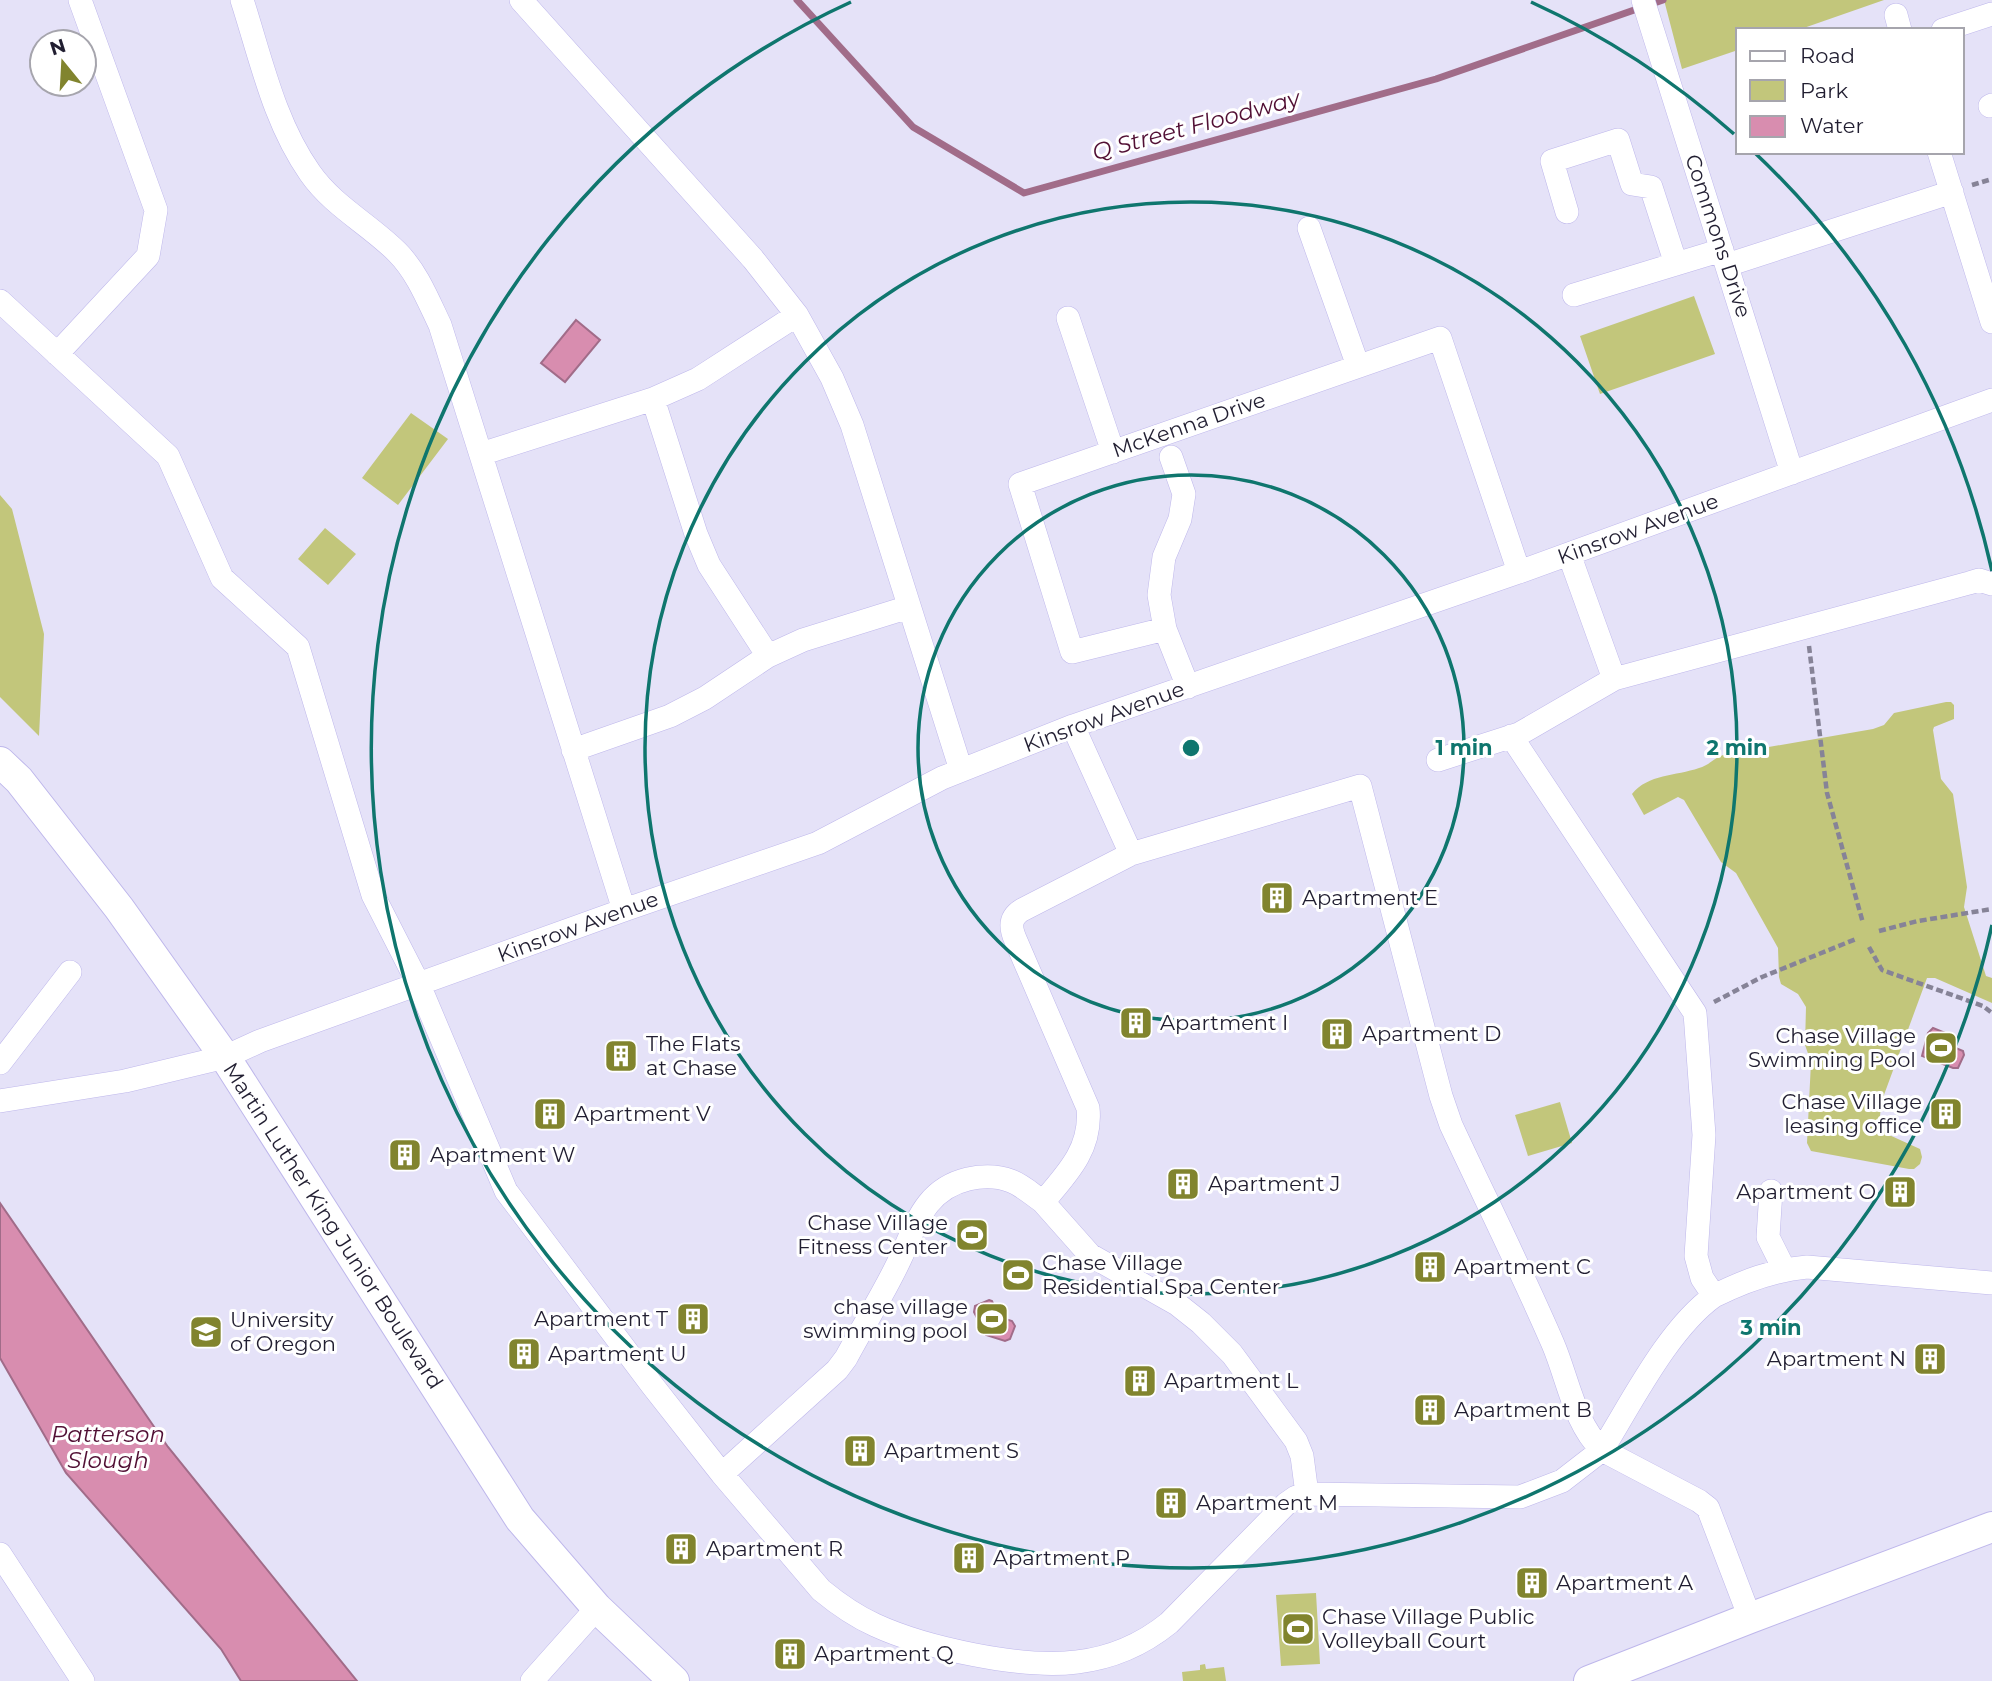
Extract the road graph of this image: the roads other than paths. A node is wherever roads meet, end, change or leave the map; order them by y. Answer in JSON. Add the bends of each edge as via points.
{"nodes":[{"id":1,"x":80,"y":0,"type":"edge"},
{"id":2,"x":242,"y":0,"type":"edge"},
{"id":3,"x":521,"y":0,"type":"edge"},
{"id":4,"x":1643,"y":0,"type":"edge"},
{"id":5,"x":1992,"y":14,"type":"edge"},
{"id":6,"x":1949,"y":28,"type":"edge"},
{"id":7,"x":1940,"y":154,"type":"edge"},
{"id":8,"x":1952,"y":192,"type":"junction"},
{"id":9,"x":1567,"y":212,"type":"dead end"},
{"id":10,"x":1309,"y":228,"type":"dead end"},
{"id":11,"x":1724,"y":258,"type":"junction"},
{"id":12,"x":1675,"y":264,"type":"junction"},
{"id":13,"x":1574,"y":295,"type":"dead end"},
{"id":14,"x":0,"y":301,"type":"edge"},
{"id":15,"x":797,"y":315,"type":"junction"},
{"id":16,"x":1068,"y":318,"type":"dead end"},
{"id":17,"x":1992,"y":321,"type":"edge"},
{"id":18,"x":57,"y":354,"type":"junction"},
{"id":19,"x":1358,"y":366,"type":"junction"},
{"id":20,"x":653,"y":399,"type":"junction"},
{"id":21,"x":1992,"y":400,"type":"edge"},
{"id":22,"x":1112,"y":452,"type":"junction"},
{"id":23,"x":481,"y":454,"type":"junction"},
{"id":24,"x":1171,"y":457,"type":"dead end"},
{"id":25,"x":1793,"y":473,"type":"junction"},
{"id":26,"x":1569,"y":554,"type":"junction"},
{"id":27,"x":1519,"y":572,"type":"junction"},
{"id":28,"x":1992,"y":584,"type":"edge"},
{"id":29,"x":909,"y":607,"type":"junction"},
{"id":30,"x":1165,"y":629,"type":"junction"},
{"id":31,"x":768,"y":656,"type":"junction"},
{"id":32,"x":1614,"y":679,"type":"junction"},
{"id":33,"x":1188,"y":687,"type":"junction"},
{"id":34,"x":1073,"y":726,"type":"junction"},
{"id":35,"x":1511,"y":736,"type":"junction"},
{"id":36,"x":573,"y":750,"type":"junction"},
{"id":37,"x":1438,"y":760,"type":"dead end"},
{"id":38,"x":0,"y":762,"type":"edge"},
{"id":39,"x":961,"y":770,"type":"junction"},
{"id":40,"x":1131,"y":854,"type":"junction"},
{"id":41,"x":624,"y":910,"type":"junction"},
{"id":42,"x":71,"y":972,"type":"dead end"},
{"id":43,"x":419,"y":985,"type":"junction"},
{"id":44,"x":225,"y":1057,"type":"junction"},
{"id":45,"x":0,"y":1063,"type":"edge"},
{"id":46,"x":0,"y":1101,"type":"edge"},
{"id":47,"x":1771,"y":1191,"type":"dead end"},
{"id":48,"x":1043,"y":1202,"type":"junction"},
{"id":49,"x":1784,"y":1269,"type":"junction"},
{"id":50,"x":1992,"y":1283,"type":"edge"},
{"id":51,"x":1714,"y":1296,"type":"junction"},
{"id":52,"x":1602,"y":1450,"type":"junction"},
{"id":53,"x":722,"y":1474,"type":"junction"},
{"id":54,"x":1307,"y":1494,"type":"junction"},
{"id":55,"x":1992,"y":1527,"type":"edge"},
{"id":56,"x":0,"y":1554,"type":"edge"},
{"id":57,"x":597,"y":1608,"type":"junction"},
{"id":58,"x":1750,"y":1618,"type":"junction"},
{"id":59,"x":83,"y":1681,"type":"edge"},
{"id":60,"x":532,"y":1681,"type":"edge"},
{"id":61,"x":674,"y":1681,"type":"edge"},
{"id":62,"x":1589,"y":1681,"type":"edge"}],
"edges":[{"from":1,"to":18,"type":"street","via":[[156,210],[148,256]]},
{"from":2,"to":23,"type":"street","via":[[283,128],[310,174],[335,203],[398,253],[422,286],[440,325]]},
{"from":3,"to":15,"type":"street","via":[[753,259]]},
{"from":4,"to":11,"type":"street","name":"Commons Drive"},
{"from":5,"to":6,"type":"street"},
{"from":7,"to":8,"type":"street"},
{"from":8,"to":11,"type":"street"},
{"from":8,"to":17,"type":"street"},
{"from":9,"to":12,"type":"street","via":[[1552,161],[1618,140],[1632,184],[1651,187]]},
{"from":10,"to":19,"type":"street"},
{"from":11,"to":12,"type":"street"},
{"from":11,"to":25,"type":"street","name":"Commons Drive"},
{"from":12,"to":13,"type":"street"},
{"from":14,"to":18,"type":"street"},
{"from":15,"to":20,"type":"street","via":[[698,379]]},
{"from":15,"to":29,"type":"street","via":[[832,377],[852,425]]},
{"from":16,"to":22,"type":"street"},
{"from":18,"to":43,"type":"street","via":[[168,456],[222,578],[298,647],[373,895]]},
{"from":19,"to":22,"type":"street","name":"McKenna Drive"},
{"from":19,"to":27,"type":"street","name":"McKenna Drive","via":[[1440,338]]},
{"from":20,"to":23,"type":"street"},
{"from":20,"to":31,"type":"street","via":[[695,534],[709,565]]},
{"from":21,"to":25,"type":"street","name":"Kinsrow Avenue"},
{"from":22,"to":30,"type":"street","name":"McKenna Drive","via":[[1020,484],[1072,652]]},
{"from":23,"to":36,"type":"street"},
{"from":24,"to":30,"type":"street","via":[[1184,494],[1180,519],[1164,557],[1159,595]]},
{"from":25,"to":26,"type":"street","name":"Kinsrow Avenue"},
{"from":26,"to":27,"type":"street","name":"Kinsrow Avenue"},
{"from":26,"to":32,"type":"street"},
{"from":27,"to":33,"type":"street","name":"Kinsrow Avenue"},
{"from":28,"to":32,"type":"street","via":[[1979,580]]},
{"from":29,"to":31,"type":"street","via":[[803,640]]},
{"from":29,"to":39,"type":"street"},
{"from":30,"to":33,"type":"street"},
{"from":31,"to":36,"type":"street","via":[[670,716]]},
{"from":32,"to":35,"type":"street"},
{"from":33,"to":34,"type":"street","name":"Kinsrow Avenue"},
{"from":34,"to":39,"type":"street","name":"Kinsrow Avenue"},
{"from":34,"to":40,"type":"street"},
{"from":35,"to":37,"type":"street"},
{"from":35,"to":51,"type":"street","via":[[1695,1013],[1704,1135],[1696,1255],[1702,1278]]},
{"from":36,"to":41,"type":"street"},
{"from":38,"to":44,"type":"main road","name":"Martin Luther King Junior Boulevard","via":[[119,908]]},
{"from":39,"to":41,"type":"street","name":"Kinsrow Avenue","via":[[818,843]]},
{"from":40,"to":48,"type":"street","via":[[1022,910],[1012,922],[1088,1108],[1081,1153]]},
{"from":40,"to":52,"type":"street","via":[[1360,786],[1451,1125],[1553,1343],[1583,1423]]},
{"from":41,"to":43,"type":"street","name":"Kinsrow Avenue"},
{"from":42,"to":45,"type":"street"},
{"from":43,"to":44,"type":"street","name":"Kinsrow Avenue"},
{"from":43,"to":53,"type":"street","via":[[512,1201]]},
{"from":44,"to":46,"type":"street","name":"Kinsrow Avenue","via":[[125,1081]]},
{"from":44,"to":57,"type":"main road","name":"Martin Luther King Junior Boulevard","via":[[520,1518]]},
{"from":47,"to":49,"type":"street","via":[[1768,1237]]},
{"from":48,"to":53,"type":"street","via":[[1000,1178],[980,1177],[942,1189],[917,1222],[846,1358],[828,1380]]},
{"from":48,"to":54,"type":"street","via":[[1090,1255],[1177,1304],[1232,1354],[1296,1441]]},
{"from":49,"to":50,"type":"street","via":[[1830,1268]]},
{"from":49,"to":51,"type":"street"},
{"from":51,"to":52,"type":"street","via":[[1674,1334]]},
{"from":52,"to":54,"type":"street","via":[[1562,1481],[1520,1497]]},
{"from":52,"to":58,"type":"street","via":[[1708,1508]]},
{"from":53,"to":54,"type":"street","via":[[821,1590],[853,1614],[928,1643],[1046,1664],[1101,1657],[1156,1633],[1290,1500]]},
{"from":55,"to":58,"type":"main road"},
{"from":56,"to":59,"type":"street"},
{"from":57,"to":60,"type":"street"},
{"from":57,"to":61,"type":"main road","name":"Martin Luther King Junior Boulevard"},
{"from":58,"to":62,"type":"main road"}]}
